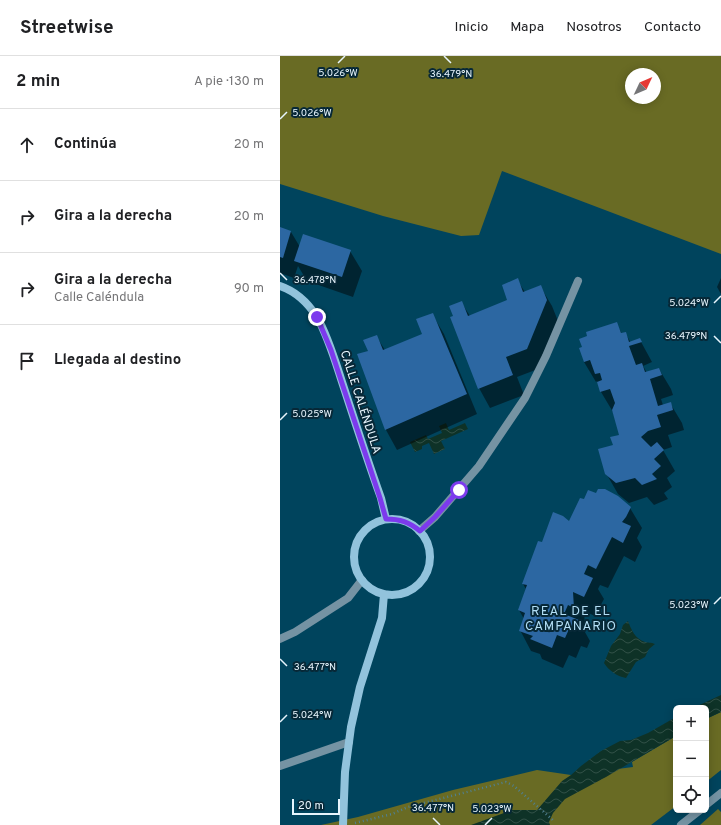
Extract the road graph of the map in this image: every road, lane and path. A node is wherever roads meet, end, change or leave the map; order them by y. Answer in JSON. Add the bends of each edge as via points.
{"nodes":[{"id":1,"x":578,"y":281,"type":"dead end"},
{"id":2,"x":280,"y":286,"type":"edge"},
{"id":3,"x":386,"y":519,"type":"junction"},
{"id":4,"x":420,"y":531,"type":"junction"},
{"id":5,"x":362,"y":580,"type":"junction"},
{"id":6,"x":384,"y":594,"type":"junction"},
{"id":7,"x":280,"y":639,"type":"edge"},
{"id":8,"x":349,"y":742,"type":"junction"},
{"id":9,"x":280,"y":766,"type":"edge"},
{"id":10,"x":721,"y":793,"type":"edge"},
{"id":11,"x":709,"y":803,"type":"edge"},
{"id":12,"x":696,"y":813,"type":"edge"},
{"id":13,"x":554,"y":821,"type":"dead end"},
{"id":14,"x":347,"y":824,"type":"edge"},
{"id":15,"x":681,"y":825,"type":"edge"}],
"edges":[{"from":1,"to":4,"type":"street","via":[[525,398],[479,466]]},
{"from":2,"to":3,"type":"street","name":"CALLE CALÉNDULA","via":[[303,300],[314,312],[320,325],[331,350]]},
{"from":3,"to":4,"type":"street","via":[[404,521]]},
{"from":3,"to":5,"type":"street","via":[[370,526],[357,543],[355,564]]},
{"from":4,"to":6,"type":"street","via":[[429,547],[429,567],[425,576],[420,583],[403,593]]},
{"from":5,"to":6,"type":"street"},
{"from":5,"to":7,"type":"street","via":[[348,598]]},
{"from":6,"to":8,"type":"street","via":[[382,618],[360,687]]},
{"from":8,"to":9,"type":"street"},
{"from":8,"to":14,"type":"street","via":[[345,772]]},
{"from":10,"to":11,"type":"street"},
{"from":12,"to":15,"type":"street"},
{"from":13,"to":14,"type":"path","via":[[539,806],[506,782]]}]}
